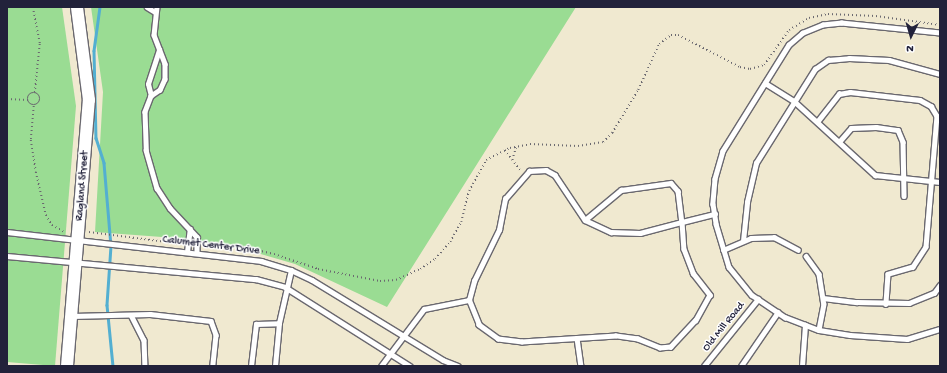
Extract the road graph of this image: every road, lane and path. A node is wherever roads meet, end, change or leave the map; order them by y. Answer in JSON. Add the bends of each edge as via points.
{"nodes":[{"id":1,"x":33,"y":7,"type":"edge"},
{"id":2,"x":77,"y":7,"type":"edge"},
{"id":3,"x":147,"y":7,"type":"edge"},
{"id":4,"x":158,"y":7,"type":"edge"},
{"id":5,"x":155,"y":12,"type":"junction"},
{"id":6,"x":940,"y":25,"type":"edge"},
{"id":7,"x":940,"y":33,"type":"edge"},
{"id":8,"x":159,"y":50,"type":"junction"},
{"id":9,"x":940,"y":74,"type":"edge"},
{"id":10,"x":765,"y":83,"type":"junction"},
{"id":11,"x":35,"y":93,"type":"junction"},
{"id":12,"x":151,"y":96,"type":"junction"},
{"id":13,"x":7,"y":99,"type":"edge"},
{"id":14,"x":28,"y":100,"type":"junction"},
{"id":15,"x":794,"y":101,"type":"junction"},
{"id":16,"x":34,"y":106,"type":"junction"},
{"id":17,"x":817,"y":122,"type":"junction"},
{"id":18,"x":839,"y":142,"type":"junction"},
{"id":19,"x":516,"y":147,"type":"junction"},
{"id":20,"x":505,"y":150,"type":"junction"},
{"id":21,"x":512,"y":160,"type":"junction"},
{"id":22,"x":525,"y":176,"type":"junction"},
{"id":23,"x":902,"y":179,"type":"junction"},
{"id":24,"x":933,"y":181,"type":"junction"},
{"id":25,"x":940,"y":182,"type":"edge"},
{"id":26,"x":904,"y":196,"type":"dead end"},
{"id":27,"x":714,"y":214,"type":"junction"},
{"id":28,"x":585,"y":220,"type":"junction"},
{"id":29,"x":682,"y":222,"type":"junction"},
{"id":30,"x":190,"y":229,"type":"junction"},
{"id":31,"x":69,"y":231,"type":"dead end"},
{"id":32,"x":7,"y":232,"type":"edge"},
{"id":33,"x":93,"y":232,"type":"dead end"},
{"id":34,"x":78,"y":240,"type":"junction"},
{"id":35,"x":743,"y":242,"type":"junction"},
{"id":36,"x":176,"y":243,"type":"dead end"},
{"id":37,"x":204,"y":246,"type":"dead end"},
{"id":38,"x":723,"y":250,"type":"junction"},
{"id":39,"x":798,"y":250,"type":"dead end"},
{"id":40,"x":188,"y":252,"type":"junction"},
{"id":41,"x":197,"y":253,"type":"junction"},
{"id":42,"x":7,"y":256,"type":"edge"},
{"id":43,"x":806,"y":256,"type":"dead end"},
{"id":44,"x":76,"y":263,"type":"junction"},
{"id":45,"x":291,"y":270,"type":"junction"},
{"id":46,"x":940,"y":285,"type":"edge"},
{"id":47,"x":285,"y":287,"type":"junction"},
{"id":48,"x":823,"y":298,"type":"junction"},
{"id":49,"x":758,"y":299,"type":"junction"},
{"id":50,"x":469,"y":300,"type":"junction"},
{"id":51,"x":886,"y":304,"type":"junction"},
{"id":52,"x":778,"y":312,"type":"junction"},
{"id":53,"x":131,"y":315,"type":"junction"},
{"id":54,"x":72,"y":316,"type":"junction"},
{"id":55,"x":279,"y":323,"type":"junction"},
{"id":56,"x":805,"y":325,"type":"junction"},
{"id":57,"x":940,"y":329,"type":"edge"},
{"id":58,"x":819,"y":330,"type":"junction"},
{"id":59,"x":402,"y":336,"type":"junction"},
{"id":60,"x":577,"y":338,"type":"junction"},
{"id":61,"x":389,"y":353,"type":"junction"},
{"id":62,"x":67,"y":366,"type":"edge"},
{"id":63,"x":145,"y":366,"type":"edge"},
{"id":64,"x":213,"y":366,"type":"edge"},
{"id":65,"x":251,"y":366,"type":"edge"},
{"id":66,"x":275,"y":366,"type":"edge"},
{"id":67,"x":381,"y":366,"type":"edge"},
{"id":68,"x":410,"y":366,"type":"edge"},
{"id":69,"x":458,"y":366,"type":"edge"},
{"id":70,"x":582,"y":366,"type":"edge"},
{"id":71,"x":704,"y":366,"type":"edge"},
{"id":72,"x":741,"y":366,"type":"edge"},
{"id":73,"x":802,"y":366,"type":"edge"}],
"edges":[{"from":1,"to":11,"type":"path","via":[[40,44]]},
{"from":2,"to":34,"type":"street","name":"Ragland Street","via":[[89,100]]},
{"from":3,"to":5,"type":"lane"},
{"from":4,"to":5,"type":"lane"},
{"from":5,"to":8,"type":"lane","via":[[154,36]]},
{"from":6,"to":19,"type":"path","via":[[876,16],[828,14],[809,18],[789,30],[764,65],[750,69],[740,67],[678,35],[671,35],[659,44],[638,90],[612,133],[603,142],[578,146],[550,144]]},
{"from":7,"to":10,"type":"lane","via":[[842,23],[823,26],[803,33],[789,45]]},
{"from":8,"to":12,"type":"lane","via":[[148,84]]},
{"from":8,"to":12,"type":"lane","via":[[165,64],[165,78],[160,90]]},
{"from":9,"to":15,"type":"lane","via":[[889,60],[828,60],[815,69]]},
{"from":10,"to":15,"type":"lane"},
{"from":10,"to":27,"type":"lane","via":[[723,151],[715,179]]},
{"from":11,"to":14,"type":"path","via":[[30,95]]},
{"from":11,"to":16,"type":"path","via":[[40,99]]},
{"from":12,"to":30,"type":"lane","via":[[144,133],[150,170],[157,188],[170,208]]},
{"from":13,"to":14,"type":"path"},
{"from":14,"to":16,"type":"path"},
{"from":15,"to":17,"type":"lane"},
{"from":15,"to":35,"type":"lane","via":[[756,163],[747,202]]},
{"from":16,"to":31,"type":"path","via":[[31,140],[46,215],[58,230]]},
{"from":17,"to":18,"type":"lane"},
{"from":17,"to":24,"type":"lane","via":[[839,94],[850,92],[920,100],[931,106],[937,116]]},
{"from":18,"to":23,"type":"lane","via":[[875,175]]},
{"from":18,"to":23,"type":"lane","via":[[851,128],[876,127],[898,130],[903,142]]},
{"from":19,"to":20,"type":"path"},
{"from":19,"to":21,"type":"path"},
{"from":20,"to":21,"type":"path"},
{"from":20,"to":37,"type":"path","via":[[483,164],[469,191],[461,222],[450,242],[430,262],[396,280],[380,281],[318,269],[274,254],[235,245]]},
{"from":21,"to":22,"type":"path"},
{"from":22,"to":28,"type":"lane","via":[[529,171],[546,170],[555,175]]},
{"from":22,"to":50,"type":"lane","via":[[505,199],[499,230],[476,276]]},
{"from":23,"to":24,"type":"lane"},
{"from":23,"to":26,"type":"lane"},
{"from":24,"to":25,"type":"lane"},
{"from":24,"to":51,"type":"lane","via":[[926,247],[913,268],[888,274]]},
{"from":27,"to":29,"type":"lane"},
{"from":27,"to":38,"type":"lane"},
{"from":28,"to":29,"type":"lane","via":[[611,232],[640,233]]},
{"from":28,"to":29,"type":"lane","via":[[622,190],[671,183],[678,191]]},
{"from":29,"to":60,"type":"lane","via":[[684,249],[694,273],[710,295],[696,320],[671,347],[660,348],[638,339],[616,336]]},
{"from":30,"to":40,"type":"lane"},
{"from":30,"to":41,"type":"lane","via":[[197,237]]},
{"from":32,"to":34,"type":"lane","name":"Calumet Center Drive"},
{"from":33,"to":36,"type":"path"},
{"from":34,"to":40,"type":"lane","name":"Calumet Center Drive"},
{"from":34,"to":44,"type":"street","name":"Ragland Street"},
{"from":35,"to":38,"type":"lane"},
{"from":35,"to":39,"type":"lane","via":[[774,237]]},
{"from":38,"to":49,"type":"lane","via":[[729,267]]},
{"from":40,"to":41,"type":"lane","name":"Calumet Center Drive"},
{"from":41,"to":45,"type":"lane","name":"Calumet Center Drive","via":[[261,261]]},
{"from":42,"to":44,"type":"lane"},
{"from":43,"to":48,"type":"lane","via":[[819,274]]},
{"from":44,"to":47,"type":"lane","via":[[256,279]]},
{"from":44,"to":54,"type":"street","name":"Ragland Street"},
{"from":45,"to":47,"type":"lane"},
{"from":45,"to":59,"type":"lane","name":"Calumet Center Drive"},
{"from":46,"to":51,"type":"lane","via":[[934,293],[909,303]]},
{"from":47,"to":55,"type":"lane"},
{"from":47,"to":61,"type":"lane"},
{"from":48,"to":51,"type":"lane"},
{"from":48,"to":58,"type":"lane"},
{"from":49,"to":52,"type":"lane"},
{"from":49,"to":71,"type":"lane","name":"Old Mill Road"},
{"from":50,"to":59,"type":"lane","via":[[424,309]]},
{"from":50,"to":60,"type":"lane","via":[[479,325],[498,339],[522,342]]},
{"from":52,"to":56,"type":"lane"},
{"from":52,"to":72,"type":"lane"},
{"from":53,"to":54,"type":"lane"},
{"from":53,"to":63,"type":"lane","via":[[144,340]]},
{"from":53,"to":64,"type":"lane","via":[[211,321],[216,335]]},
{"from":54,"to":62,"type":"street","name":"Ragland Street"},
{"from":55,"to":65,"type":"lane","via":[[256,324]]},
{"from":55,"to":66,"type":"lane"},
{"from":56,"to":58,"type":"lane"},
{"from":56,"to":73,"type":"lane"},
{"from":57,"to":58,"type":"lane","via":[[932,334],[907,339]]},
{"from":59,"to":61,"type":"lane"},
{"from":59,"to":69,"type":"lane","name":"Calumet Center Drive"},
{"from":60,"to":70,"type":"lane"},
{"from":61,"to":67,"type":"lane"},
{"from":61,"to":68,"type":"lane"}]}
